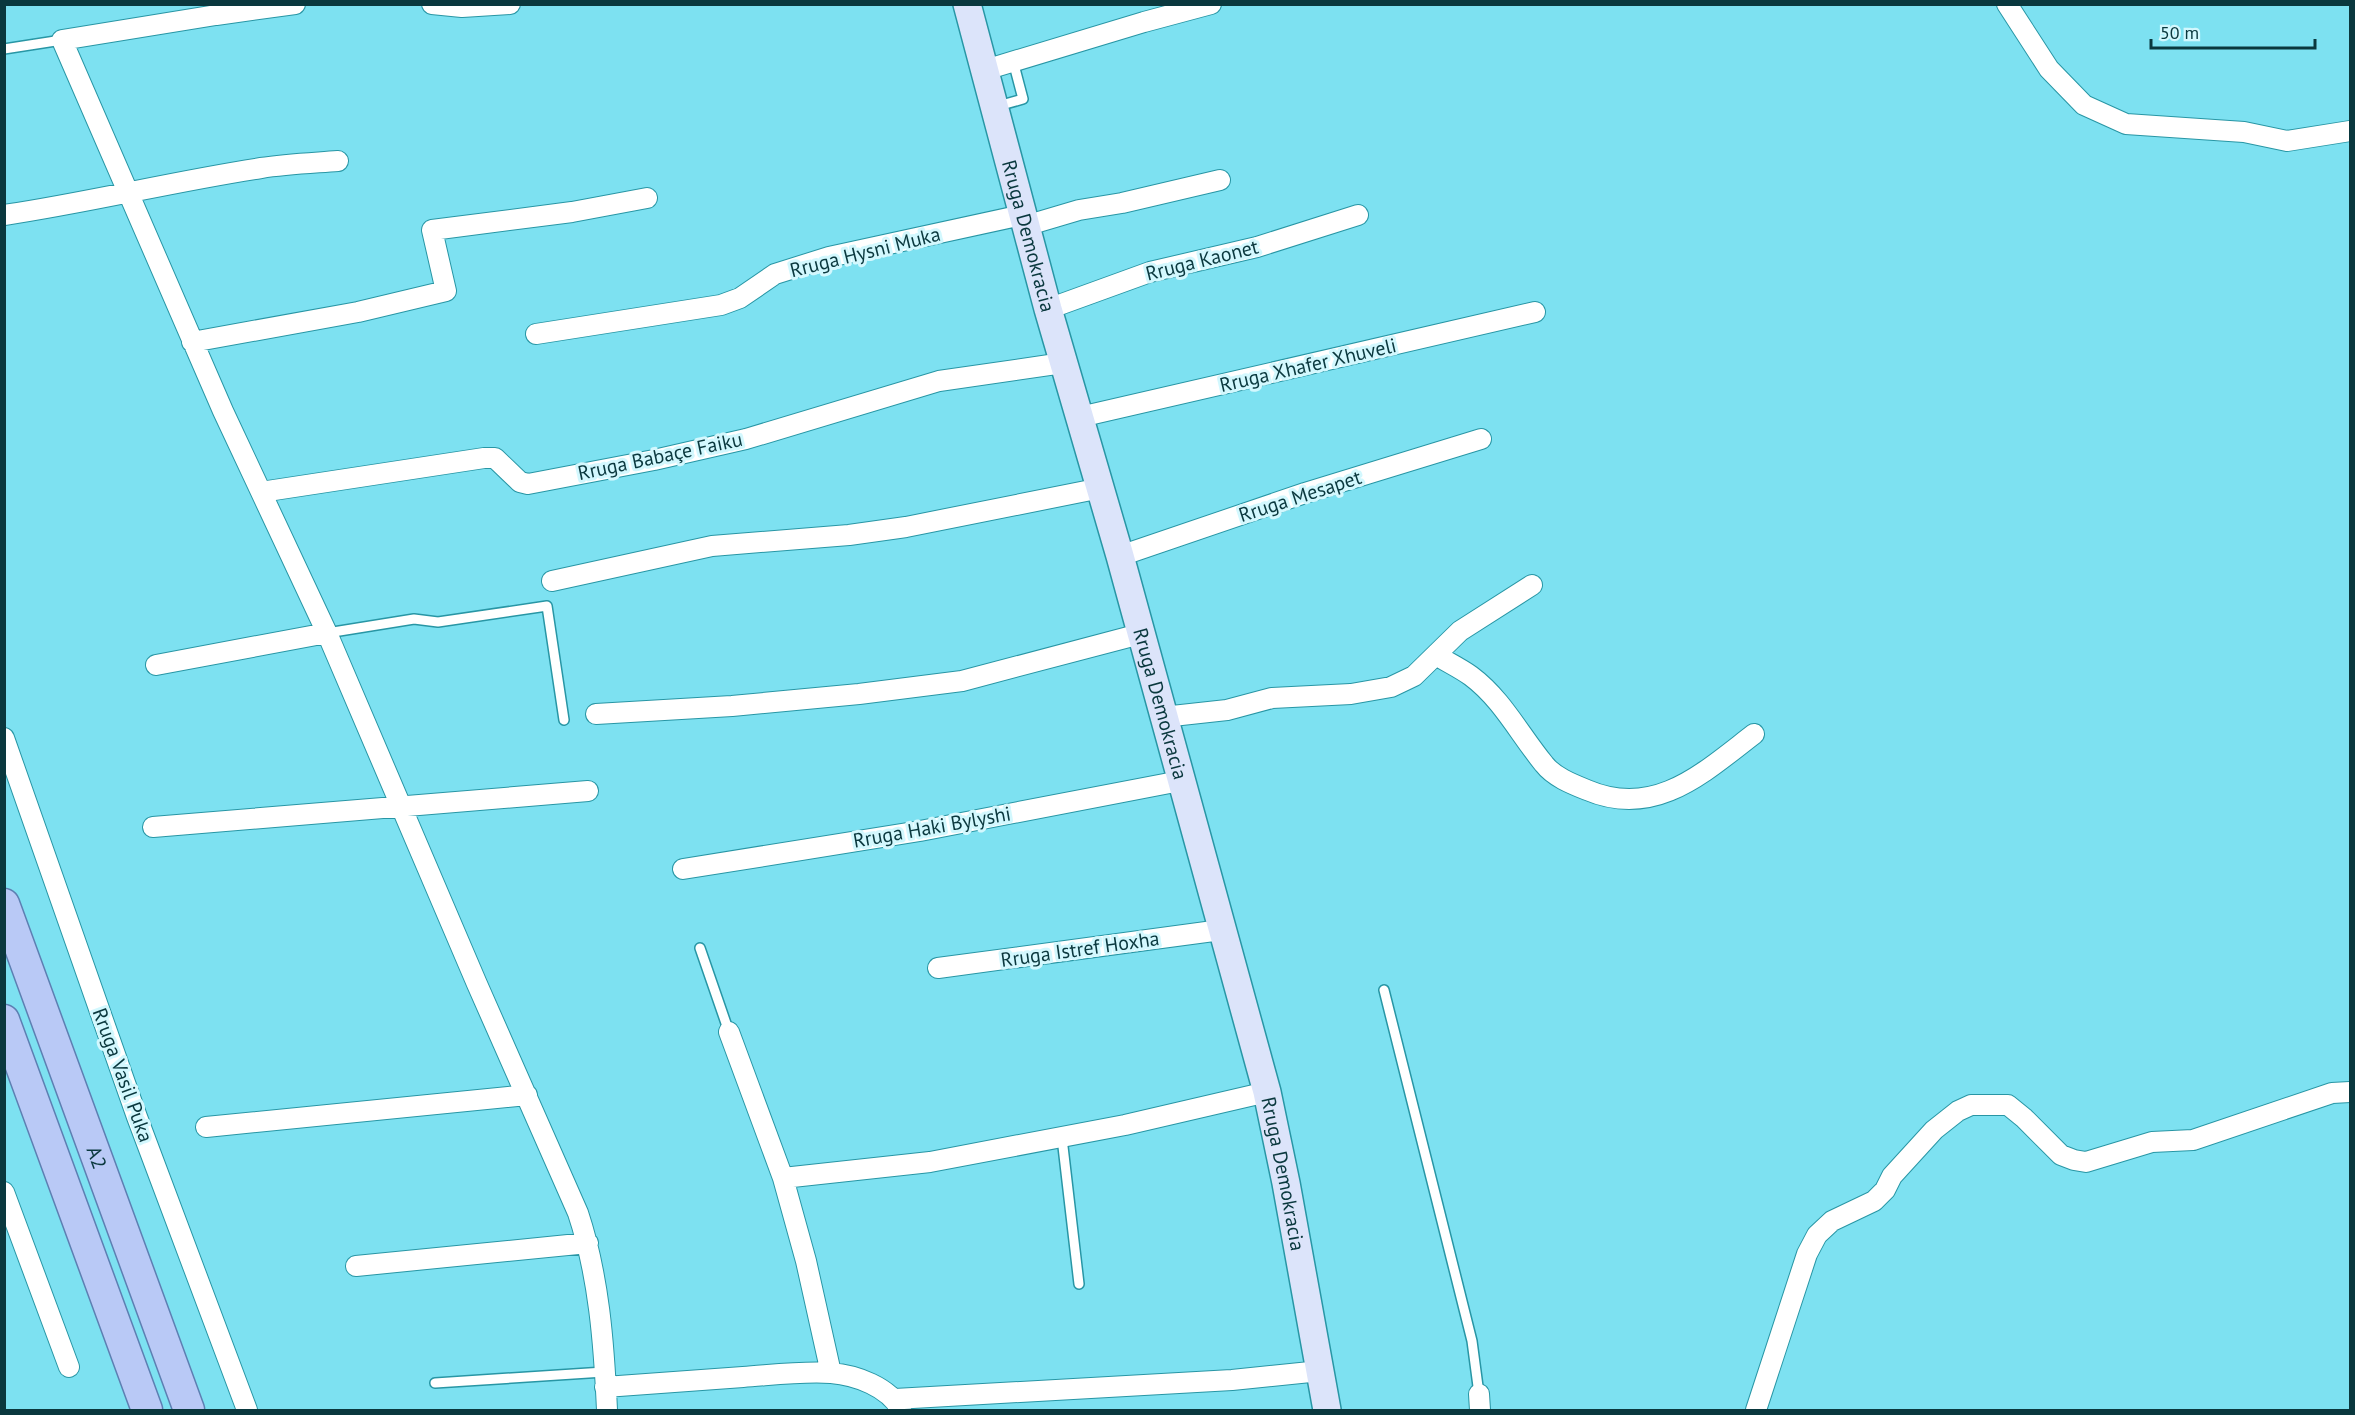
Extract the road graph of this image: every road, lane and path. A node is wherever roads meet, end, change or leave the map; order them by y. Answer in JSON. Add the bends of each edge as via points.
{"nodes":[{"id":1,"x":295,"y":4,"type":"edge"},
{"id":2,"x":432,"y":4,"type":"edge"},
{"id":3,"x":510,"y":4,"type":"edge"},
{"id":4,"x":967,"y":4,"type":"edge"},
{"id":5,"x":1211,"y":4,"type":"edge"},
{"id":6,"x":2007,"y":4,"type":"edge"},
{"id":7,"x":62,"y":40,"type":"junction"},
{"id":8,"x":4,"y":49,"type":"edge"},
{"id":9,"x":1013,"y":62,"type":"junction"},
{"id":10,"x":985,"y":70,"type":"junction"},
{"id":11,"x":995,"y":106,"type":"junction"},
{"id":12,"x":2350,"y":132,"type":"edge"},
{"id":13,"x":338,"y":161,"type":"dead end"},
{"id":14,"x":1220,"y":180,"type":"dead end"},
{"id":15,"x":128,"y":194,"type":"junction"},
{"id":16,"x":647,"y":198,"type":"dead end"},
{"id":17,"x":1358,"y":214,"type":"dead end"},
{"id":18,"x":4,"y":215,"type":"edge"},
{"id":19,"x":1024,"y":220,"type":"junction"},
{"id":20,"x":1048,"y":309,"type":"junction"},
{"id":21,"x":1535,"y":312,"type":"dead end"},
{"id":22,"x":536,"y":334,"type":"dead end"},
{"id":23,"x":192,"y":342,"type":"junction"},
{"id":24,"x":1063,"y":363,"type":"junction"},
{"id":25,"x":1080,"y":417,"type":"junction"},
{"id":26,"x":1481,"y":439,"type":"dead end"},
{"id":27,"x":1101,"y":488,"type":"junction"},
{"id":28,"x":261,"y":492,"type":"junction"},
{"id":29,"x":1120,"y":556,"type":"junction"},
{"id":30,"x":552,"y":581,"type":"dead end"},
{"id":31,"x":1532,"y":585,"type":"dead end"},
{"id":32,"x":327,"y":633,"type":"junction"},
{"id":33,"x":1140,"y":634,"type":"junction"},
{"id":34,"x":1436,"y":655,"type":"junction"},
{"id":35,"x":156,"y":665,"type":"dead end"},
{"id":36,"x":596,"y":714,"type":"dead end"},
{"id":37,"x":1163,"y":717,"type":"junction"},
{"id":38,"x":564,"y":720,"type":"dead end"},
{"id":39,"x":1754,"y":734,"type":"dead end"},
{"id":40,"x":4,"y":738,"type":"edge"},
{"id":41,"x":1180,"y":781,"type":"junction"},
{"id":42,"x":588,"y":791,"type":"dead end"},
{"id":43,"x":402,"y":808,"type":"junction"},
{"id":44,"x":153,"y":827,"type":"dead end"},
{"id":45,"x":683,"y":869,"type":"dead end"},
{"id":46,"x":4,"y":904,"type":"edge"},
{"id":47,"x":1221,"y":930,"type":"junction"},
{"id":48,"x":700,"y":948,"type":"dead end"},
{"id":49,"x":938,"y":968,"type":"dead end"},
{"id":50,"x":1384,"y":990,"type":"dead end"},
{"id":51,"x":4,"y":1020,"type":"edge"},
{"id":52,"x":729,"y":1032,"type":"joint"},
{"id":53,"x":1267,"y":1092,"type":"junction"},
{"id":54,"x":2350,"y":1092,"type":"edge"},
{"id":55,"x":527,"y":1095,"type":"junction"},
{"id":56,"x":206,"y":1128,"type":"dead end"},
{"id":57,"x":1062,"y":1138,"type":"junction"},
{"id":58,"x":783,"y":1178,"type":"junction"},
{"id":59,"x":4,"y":1192,"type":"edge"},
{"id":60,"x":588,"y":1243,"type":"junction"},
{"id":61,"x":356,"y":1266,"type":"dead end"},
{"id":62,"x":1079,"y":1284,"type":"dead end"},
{"id":63,"x":69,"y":1367,"type":"dead end"},
{"id":64,"x":1320,"y":1371,"type":"junction"},
{"id":65,"x":831,"y":1373,"type":"junction"},
{"id":66,"x":605,"y":1380,"type":"junction"},
{"id":67,"x":435,"y":1383,"type":"dead end"},
{"id":68,"x":1480,"y":1402,"type":"edge"},
{"id":69,"x":898,"y":1405,"type":"edge"},
{"id":70,"x":147,"y":1410,"type":"edge"},
{"id":71,"x":189,"y":1410,"type":"edge"},
{"id":72,"x":247,"y":1410,"type":"edge"},
{"id":73,"x":606,"y":1410,"type":"edge"},
{"id":74,"x":1328,"y":1410,"type":"edge"},
{"id":75,"x":1756,"y":1410,"type":"edge"}],
"edges":[{"from":1,"to":7,"type":"street"},
{"from":2,"to":3,"type":"street"},
{"from":4,"to":10,"type":"main road","name":"Rruga Demokracia"},
{"from":5,"to":9,"type":"street"},
{"from":6,"to":12,"type":"street","via":[[2049,69],[2084,105],[2126,124],[2244,132],[2287,141]]},
{"from":7,"to":8,"type":"lane"},
{"from":7,"to":15,"type":"street"},
{"from":9,"to":10,"type":"street"},
{"from":9,"to":11,"type":"lane","via":[[1023,99]]},
{"from":10,"to":11,"type":"main road","name":"Rruga Demokracia"},
{"from":11,"to":19,"type":"main road","name":"Rruga Demokracia"},
{"from":13,"to":15,"type":"street","via":[[263,167]]},
{"from":14,"to":19,"type":"street","name":"Rruga Hysni Muka"},
{"from":15,"to":18,"type":"street"},
{"from":15,"to":23,"type":"street"},
{"from":16,"to":23,"type":"street","via":[[432,230],[446,291],[358,312]]},
{"from":17,"to":20,"type":"street","name":"Rruga Kaonet","via":[[1257,247],[1150,272]]},
{"from":19,"to":20,"type":"main road","name":"Rruga Demokracia"},
{"from":19,"to":22,"type":"street","name":"Rruga Hysni Muka","via":[[829,258],[775,274],[740,298],[721,305]]},
{"from":20,"to":24,"type":"main road","name":"Rruga Demokracia"},
{"from":21,"to":25,"type":"street","name":"Rruga Xhafer Xhuveli"},
{"from":23,"to":28,"type":"street"},
{"from":24,"to":25,"type":"main road","name":"Rruga Demokracia"},
{"from":24,"to":28,"type":"street","name":"Rruga Babaçe Faiku","via":[[939,381],[746,439],[528,484],[520,482],[495,458],[484,458]]},
{"from":25,"to":27,"type":"main road","name":"Rruga Demokracia"},
{"from":26,"to":29,"type":"street","name":"Rruga Mesapet"},
{"from":27,"to":29,"type":"main road","name":"Rruga Demokracia"},
{"from":27,"to":30,"type":"street","via":[[849,536],[712,546]]},
{"from":28,"to":32,"type":"street"},
{"from":29,"to":33,"type":"main road","name":"Rruga Demokracia"},
{"from":31,"to":34,"type":"street","via":[[1460,631]]},
{"from":32,"to":35,"type":"street"},
{"from":32,"to":38,"type":"lane","via":[[547,606]]},
{"from":32,"to":43,"type":"street"},
{"from":33,"to":36,"type":"street","via":[[962,681],[790,700]]},
{"from":33,"to":37,"type":"main road","name":"Rruga Demokracia"},
{"from":34,"to":37,"type":"street","via":[[1414,676],[1391,687],[1352,694],[1272,698],[1227,710]]},
{"from":34,"to":39,"type":"street","via":[[1472,677],[1495,698],[1545,766],[1569,783],[1605,798],[1635,800],[1667,793],[1694,779]]},
{"from":37,"to":41,"type":"main road","name":"Rruga Demokracia"},
{"from":40,"to":72,"type":"street","name":"Rruga Vasil Puka","via":[[137,1117]]},
{"from":41,"to":45,"type":"street","name":"Rruga Haki Bylyshi","via":[[920,831]]},
{"from":41,"to":47,"type":"main road","name":"Rruga Demokracia"},
{"from":42,"to":43,"type":"street"},
{"from":43,"to":44,"type":"street"},
{"from":43,"to":55,"type":"street"},
{"from":46,"to":71,"type":"main road","name":"A2"},
{"from":47,"to":49,"type":"street","name":"Rruga Istref Hoxha"},
{"from":47,"to":53,"type":"main road","name":"Rruga Demokracia"},
{"from":48,"to":52,"type":"lane"},
{"from":50,"to":68,"type":"lane","via":[[1472,1341]]},
{"from":51,"to":70,"type":"main road","name":"A2"},
{"from":52,"to":58,"type":"street"},
{"from":53,"to":57,"type":"street"},
{"from":53,"to":64,"type":"main road","name":"Rruga Demokracia"},
{"from":54,"to":75,"type":"street","via":[[2332,1094],[2193,1140],[2152,1142],[2086,1162],[2061,1155],[2008,1105],[1971,1105],[1958,1111],[1934,1130],[1874,1201],[1832,1221],[1817,1235],[1807,1254]]},
{"from":55,"to":56,"type":"street"},
{"from":55,"to":60,"type":"street"},
{"from":57,"to":58,"type":"street","via":[[930,1162]]},
{"from":57,"to":62,"type":"lane"},
{"from":58,"to":65,"type":"street"},
{"from":59,"to":63,"type":"street"},
{"from":60,"to":61,"type":"street"},
{"from":60,"to":66,"type":"street"},
{"from":64,"to":69,"type":"street"},
{"from":64,"to":74,"type":"main road","name":"Rruga Demokracia"},
{"from":65,"to":66,"type":"street"},
{"from":65,"to":69,"type":"street","via":[[878,1387]]},
{"from":66,"to":67,"type":"lane"},
{"from":66,"to":73,"type":"street"}]}
